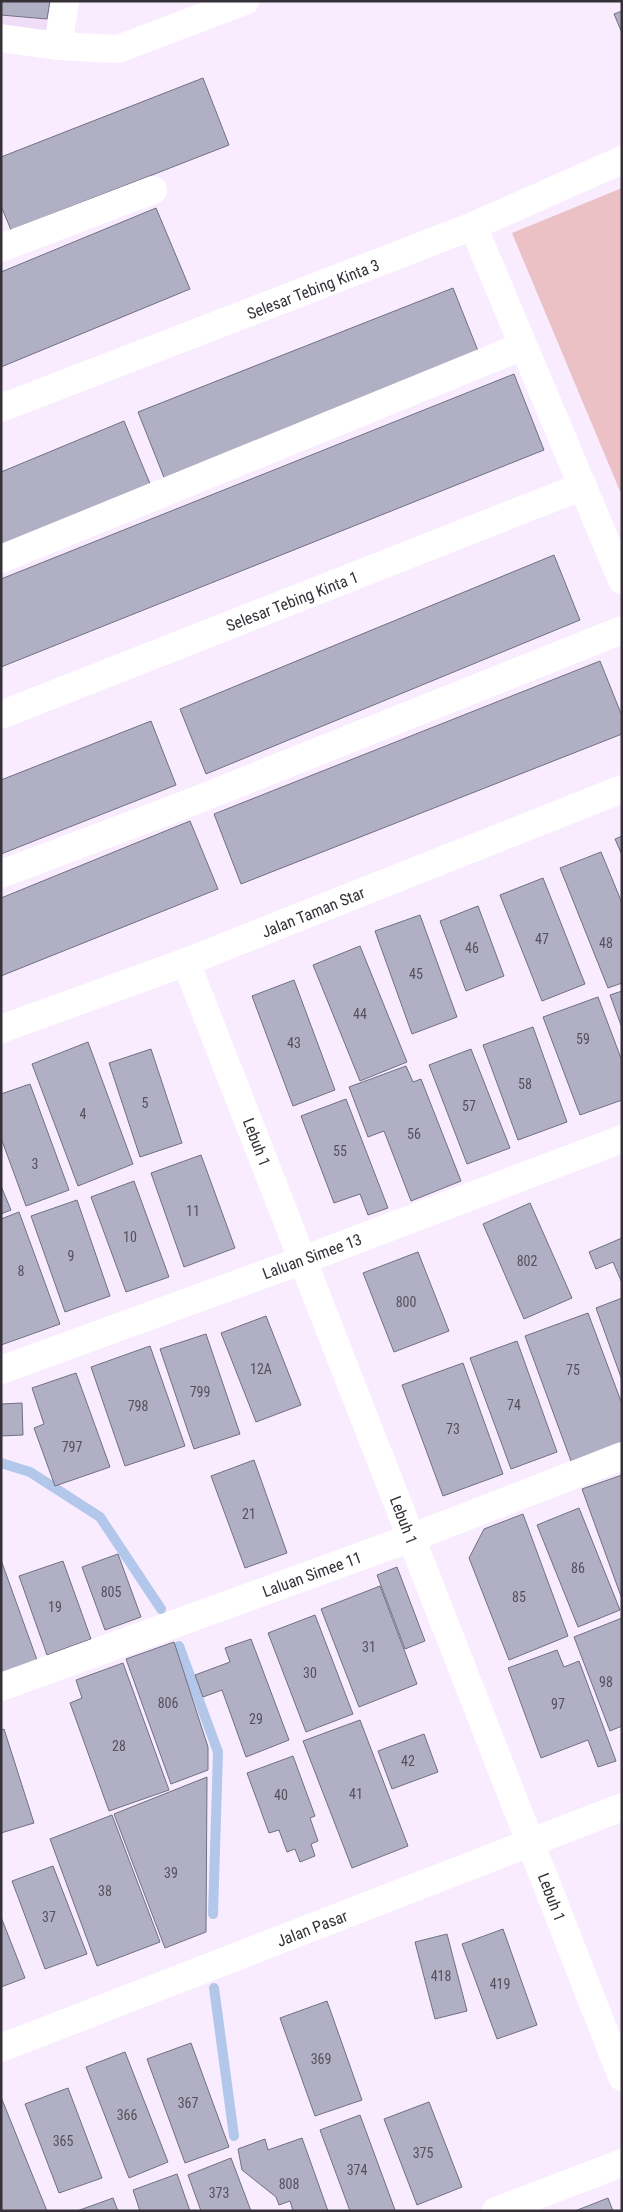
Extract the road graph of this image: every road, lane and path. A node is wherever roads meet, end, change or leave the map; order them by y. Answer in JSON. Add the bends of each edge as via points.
{"nodes":[{"id":1,"x":65,"y":1,"type":"edge"},
{"id":2,"x":245,"y":1,"type":"edge"},
{"id":3,"x":1,"y":38,"type":"edge"},
{"id":4,"x":58,"y":46,"type":"junction"},
{"id":5,"x":622,"y":160,"type":"edge"},
{"id":6,"x":153,"y":190,"type":"dead end"},
{"id":7,"x":473,"y":226,"type":"junction"},
{"id":8,"x":1,"y":248,"type":"edge"},
{"id":9,"x":524,"y":346,"type":"junction"},
{"id":10,"x":1,"y":408,"type":"edge"},
{"id":11,"x":582,"y":486,"type":"junction"},
{"id":12,"x":1,"y":559,"type":"edge"},
{"id":13,"x":622,"y":580,"type":"edge"},
{"id":14,"x":622,"y":630,"type":"edge"},
{"id":15,"x":1,"y":715,"type":"edge"},
{"id":16,"x":622,"y":789,"type":"edge"},
{"id":17,"x":1,"y":874,"type":"edge"},
{"id":18,"x":186,"y":962,"type":"junction"},
{"id":19,"x":1,"y":1029,"type":"edge"},
{"id":20,"x":622,"y":1139,"type":"edge"},
{"id":21,"x":303,"y":1260,"type":"junction"},
{"id":22,"x":1,"y":1370,"type":"edge"},
{"id":23,"x":622,"y":1456,"type":"edge"},
{"id":24,"x":411,"y":1538,"type":"junction"},
{"id":25,"x":1,"y":1687,"type":"edge"},
{"id":26,"x":622,"y":1807,"type":"edge"},
{"id":27,"x":531,"y":1843,"type":"junction"},
{"id":28,"x":1,"y":2048,"type":"edge"},
{"id":29,"x":622,"y":2077,"type":"edge"},
{"id":30,"x":622,"y":2163,"type":"edge"},
{"id":31,"x":496,"y":2211,"type":"edge"}],
"edges":[{"from":1,"to":4,"type":"street"},
{"from":2,"to":4,"type":"street","via":[[123,49]]},
{"from":3,"to":4,"type":"street"},
{"from":5,"to":7,"type":"street","name":"Selesar Tebing Kinta 3"},
{"from":6,"to":8,"type":"street"},
{"from":7,"to":9,"type":"street"},
{"from":7,"to":10,"type":"street","name":"Selesar Tebing Kinta 3"},
{"from":9,"to":11,"type":"street"},
{"from":9,"to":12,"type":"street"},
{"from":11,"to":13,"type":"street"},
{"from":11,"to":15,"type":"street","name":"Selesar Tebing Kinta 1"},
{"from":14,"to":17,"type":"street","via":[[192,802]]},
{"from":16,"to":18,"type":"street","name":"Jalan Taman Star"},
{"from":18,"to":19,"type":"street","name":"Jalan Taman Star"},
{"from":18,"to":21,"type":"street","name":"Lebuh 1"},
{"from":20,"to":21,"type":"street","name":"Laluan Simee 13"},
{"from":21,"to":22,"type":"street","name":"Laluan Simee 13"},
{"from":21,"to":24,"type":"street","name":"Lebuh 1"},
{"from":23,"to":24,"type":"street","name":"Laluan Simee 11"},
{"from":24,"to":25,"type":"street","name":"Laluan Simee 11"},
{"from":24,"to":27,"type":"street","name":"Lebuh 1"},
{"from":26,"to":27,"type":"street","name":"Jalan Pasar"},
{"from":27,"to":28,"type":"street","name":"Jalan Pasar"},
{"from":27,"to":29,"type":"street","name":"Lebuh 1"},
{"from":30,"to":31,"type":"street"}]}
